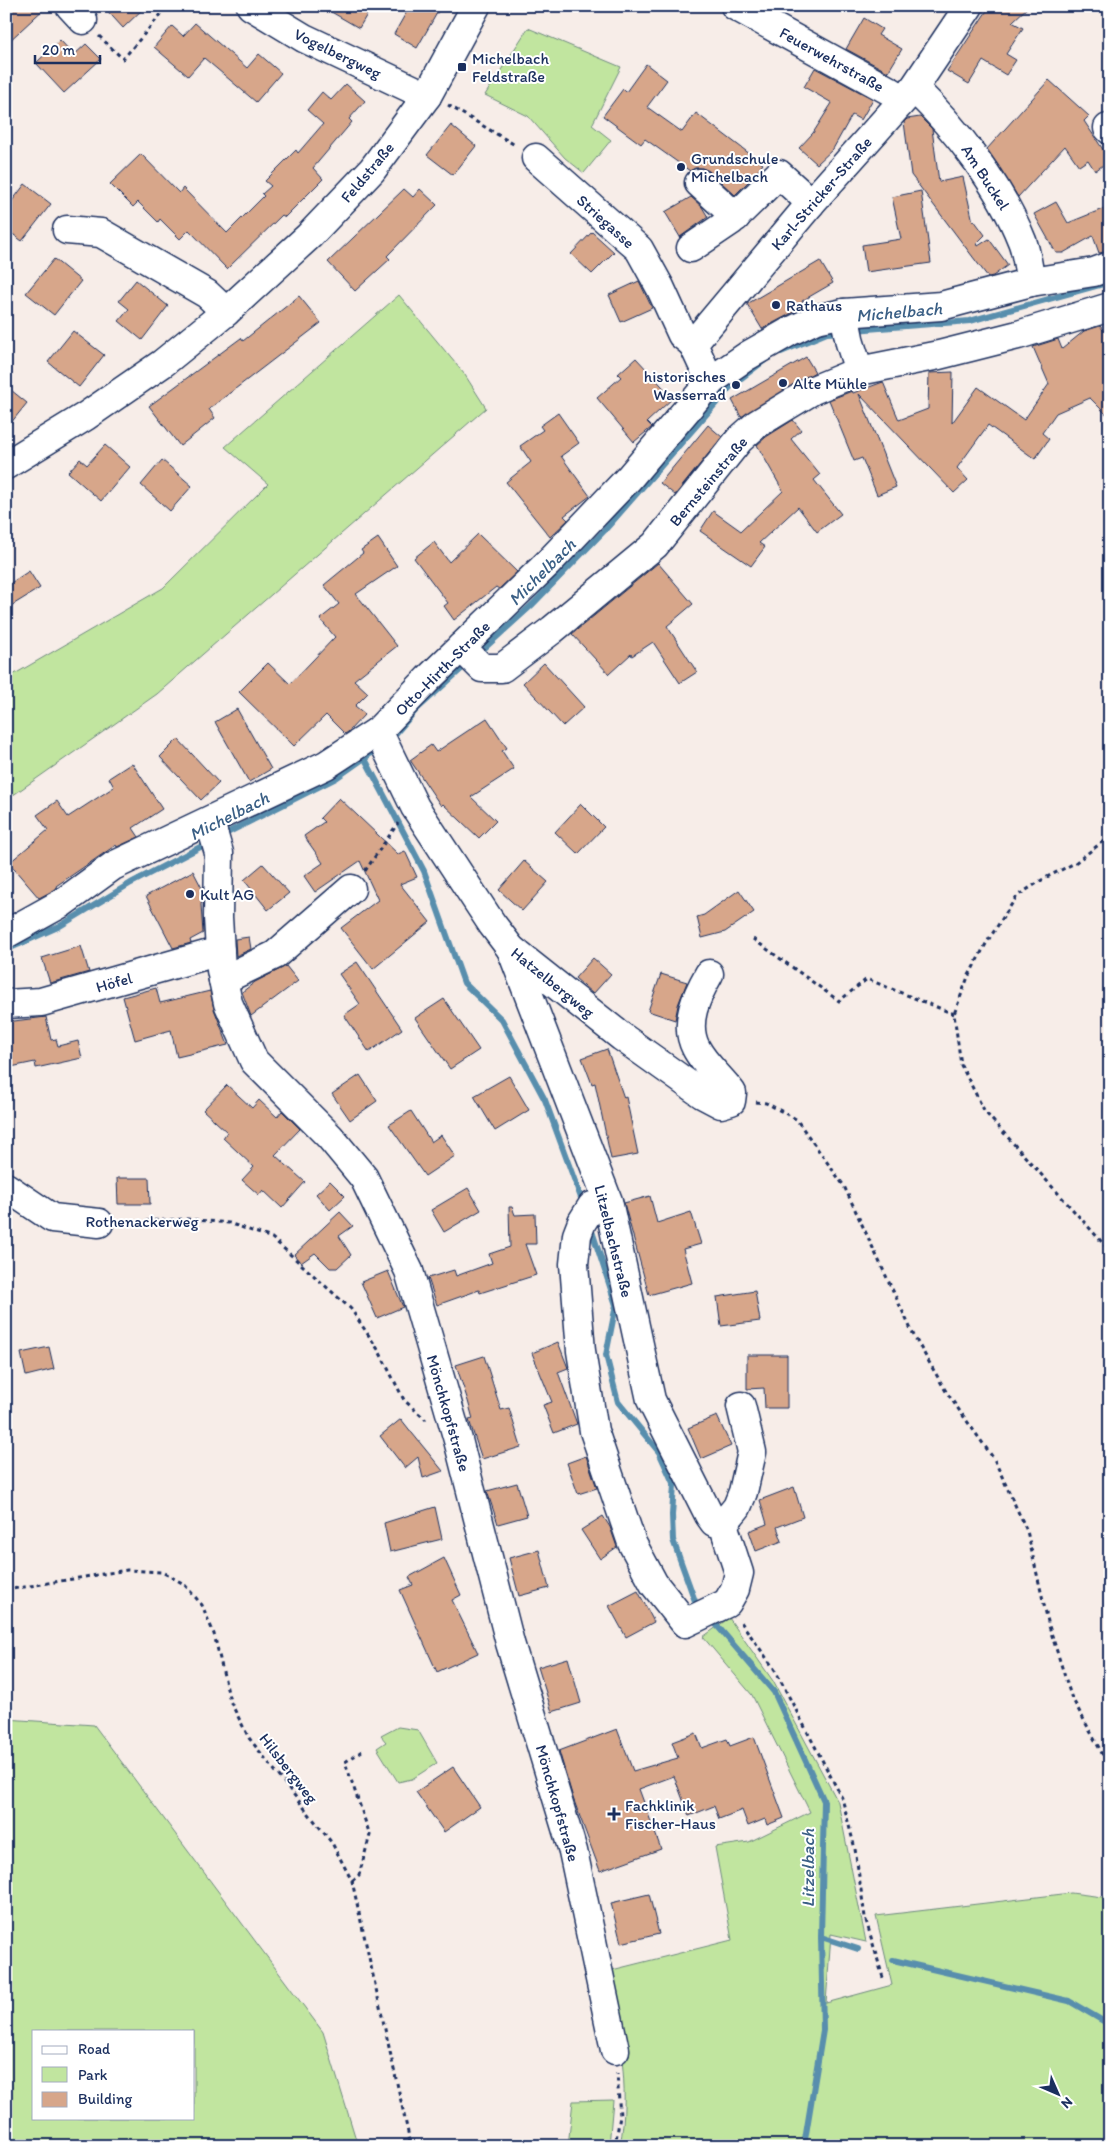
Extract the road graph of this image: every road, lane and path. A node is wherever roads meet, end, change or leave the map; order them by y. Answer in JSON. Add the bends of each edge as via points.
{"nodes":[{"id":1,"x":168,"y":6,"type":"edge"},
{"id":2,"x":252,"y":6,"type":"edge"},
{"id":3,"x":476,"y":6,"type":"edge"},
{"id":4,"x":735,"y":6,"type":"edge"},
{"id":5,"x":968,"y":6,"type":"edge"},
{"id":6,"x":76,"y":13,"type":"edge"},
{"id":7,"x":908,"y":94,"type":"junction"},
{"id":8,"x":427,"y":96,"type":"junction"},
{"id":9,"x":461,"y":114,"type":"dead end"},
{"id":10,"x":536,"y":158,"type":"joint"},
{"id":11,"x":699,"y":182,"type":"dead end"},
{"id":12,"x":812,"y":203,"type":"junction"},
{"id":13,"x":736,"y":217,"type":"junction"},
{"id":14,"x":67,"y":230,"type":"dead end"},
{"id":15,"x":692,"y":248,"type":"dead end"},
{"id":16,"x":1110,"y":266,"type":"edge"},
{"id":17,"x":1031,"y":282,"type":"junction"},
{"id":18,"x":1110,"y":307,"type":"edge"},
{"id":19,"x":226,"y":312,"type":"junction"},
{"id":20,"x":847,"y":326,"type":"junction"},
{"id":21,"x":693,"y":344,"type":"junction"},
{"id":22,"x":859,"y":371,"type":"junction"},
{"id":23,"x":712,"y":380,"type":"junction"},
{"id":24,"x":6,"y":465,"type":"edge"},
{"id":25,"x":470,"y":656,"type":"junction"},
{"id":26,"x":383,"y":740,"type":"junction"},
{"id":27,"x":402,"y":818,"type":"dead end"},
{"id":28,"x":214,"y":836,"type":"junction"},
{"id":29,"x":1110,"y":836,"type":"edge"},
{"id":30,"x":370,"y":864,"type":"dead end"},
{"id":31,"x":351,"y":889,"type":"dead end"},
{"id":32,"x":6,"y":934,"type":"edge"},
{"id":33,"x":753,"y":939,"type":"dead end"},
{"id":34,"x":512,"y":949,"type":"junction"},
{"id":35,"x":220,"y":951,"type":"junction"},
{"id":36,"x":709,"y":974,"type":"dead end"},
{"id":37,"x":222,"y":980,"type":"junction"},
{"id":38,"x":6,"y":1004,"type":"edge"},
{"id":39,"x":954,"y":1014,"type":"junction"},
{"id":40,"x":731,"y":1101,"type":"junction"},
{"id":41,"x":6,"y":1187,"type":"edge"},
{"id":42,"x":594,"y":1209,"type":"junction"},
{"id":43,"x":99,"y":1224,"type":"joint"},
{"id":44,"x":1110,"y":1251,"type":"edge"},
{"id":45,"x":741,"y":1406,"type":"dead end"},
{"id":46,"x":429,"y":1423,"type":"dead end"},
{"id":47,"x":723,"y":1524,"type":"junction"},
{"id":48,"x":6,"y":1590,"type":"edge"},
{"id":49,"x":727,"y":1603,"type":"junction"},
{"id":50,"x":362,"y":1750,"type":"dead end"},
{"id":51,"x":1110,"y":1768,"type":"edge"},
{"id":52,"x":352,"y":1882,"type":"junction"},
{"id":53,"x":884,"y":1981,"type":"dead end"},
{"id":54,"x":615,"y":2050,"type":"joint"},
{"id":55,"x":411,"y":2146,"type":"edge"},
{"id":56,"x":615,"y":2146,"type":"edge"}],
"edges":[{"from":1,"to":6,"type":"path","via":[[123,60]]},
{"from":2,"to":8,"type":"street","name":"Vogelbergweg","via":[[304,38]]},
{"from":3,"to":8,"type":"street","name":"Feldstraße"},
{"from":4,"to":7,"type":"street","name":"Feuerwehrstraße","via":[[890,90]]},
{"from":5,"to":7,"type":"street","name":"Karl-Stricker-Straße"},
{"from":7,"to":12,"type":"street","name":"Karl-Stricker-Straße"},
{"from":7,"to":17,"type":"street","name":"Am Buckel","via":[[958,135],[1011,216],[1023,242]]},
{"from":8,"to":19,"type":"street","name":"Feldstraße","via":[[372,170],[309,236]]},
{"from":9,"to":10,"type":"path"},
{"from":10,"to":21,"type":"street","name":"Striegasse","via":[[639,249],[682,336]]},
{"from":11,"to":13,"type":"street"},
{"from":12,"to":13,"type":"street","via":[[778,174]]},
{"from":12,"to":21,"type":"street","name":"Karl-Stricker-Straße"},
{"from":13,"to":15,"type":"street"},
{"from":14,"to":19,"type":"street","via":[[101,233],[206,294]]},
{"from":16,"to":17,"type":"street","name":"Otto-Hirth-Straße","via":[[1094,272]]},
{"from":17,"to":20,"type":"street","name":"Otto-Hirth-Straße"},
{"from":18,"to":22,"type":"street","name":"Bernsteinstraße","via":[[1018,336]]},
{"from":19,"to":24,"type":"street","name":"Feldstraße","via":[[163,363]]},
{"from":20,"to":22,"type":"street"},
{"from":20,"to":23,"type":"street","name":"Otto-Hirth-Straße","via":[[816,319]]},
{"from":21,"to":23,"type":"street"},
{"from":22,"to":25,"type":"street","name":"Bernsteinstraße","via":[[813,390],[757,424],[739,440],[655,545],[502,668]]},
{"from":23,"to":25,"type":"street","name":"Otto-Hirth-Straße","via":[[629,478],[547,564]]},
{"from":25,"to":26,"type":"street","name":"Otto-Hirth-Straße"},
{"from":26,"to":28,"type":"street","name":"Otto-Hirth-Straße","via":[[326,765]]},
{"from":26,"to":34,"type":"street","name":"Hatzelbergweg","via":[[415,807]]},
{"from":27,"to":30,"type":"path"},
{"from":28,"to":32,"type":"street","name":"Otto-Hirth-Straße","via":[[113,866],[62,903]]},
{"from":28,"to":35,"type":"street","name":"Mönchkopfstraße"},
{"from":29,"to":39,"type":"path","via":[[1075,862],[1017,896],[968,977]]},
{"from":31,"to":37,"type":"street","via":[[275,955]]},
{"from":33,"to":39,"type":"path","via":[[839,1001],[867,979]]},
{"from":34,"to":40,"type":"street","name":"Hatzelbergweg","via":[[622,1037],[702,1094],[721,1104]]},
{"from":34,"to":42,"type":"street","name":"Litzelbachstraße"},
{"from":35,"to":37,"type":"street","name":"Mönchkopfstraße"},
{"from":35,"to":38,"type":"street","name":"Höfel","via":[[41,1002]]},
{"from":36,"to":40,"type":"street","via":[[692,1009],[692,1035],[695,1047],[732,1093]]},
{"from":37,"to":54,"type":"street","name":"Mönchkopfstraße","via":[[228,1003],[254,1061],[330,1137],[364,1178],[409,1271],[458,1440],[510,1643],[573,1851]]},
{"from":39,"to":44,"type":"path","via":[[961,1065],[985,1112]]},
{"from":40,"to":51,"type":"path","via":[[766,1103],[796,1119],[844,1186],[915,1338],[947,1393],[994,1459],[1027,1531],[1049,1626],[1071,1696]]},
{"from":41,"to":43,"type":"street","name":"Rothenackerweg","via":[[52,1218]]},
{"from":42,"to":47,"type":"street","name":"Litzelbachstraße","via":[[651,1400],[708,1516]]},
{"from":42,"to":49,"type":"street","name":"Litzelbachstraße","via":[[577,1235],[574,1264],[581,1351],[594,1431],[632,1543],[654,1584],[685,1623]]},
{"from":43,"to":46,"type":"path","name":"Rothenackerweg","via":[[186,1219],[229,1223],[272,1238],[350,1309],[379,1351],[404,1400]]},
{"from":45,"to":47,"type":"street","via":[[752,1452],[743,1492]]},
{"from":47,"to":49,"type":"street","via":[[738,1573]]},
{"from":48,"to":52,"type":"path","name":"Hilsbergweg","via":[[127,1570],[162,1572],[184,1584],[202,1605],[214,1634],[230,1700],[249,1738],[332,1843]]},
{"from":49,"to":53,"type":"path","via":[[775,1670],[842,1798],[856,1849],[865,1917]]},
{"from":50,"to":52,"type":"path","via":[[345,1762],[370,1835],[359,1875]]},
{"from":52,"to":55,"type":"path","name":"Hilsbergweg"},
{"from":54,"to":56,"type":"path","via":[[620,2116]]}]}
